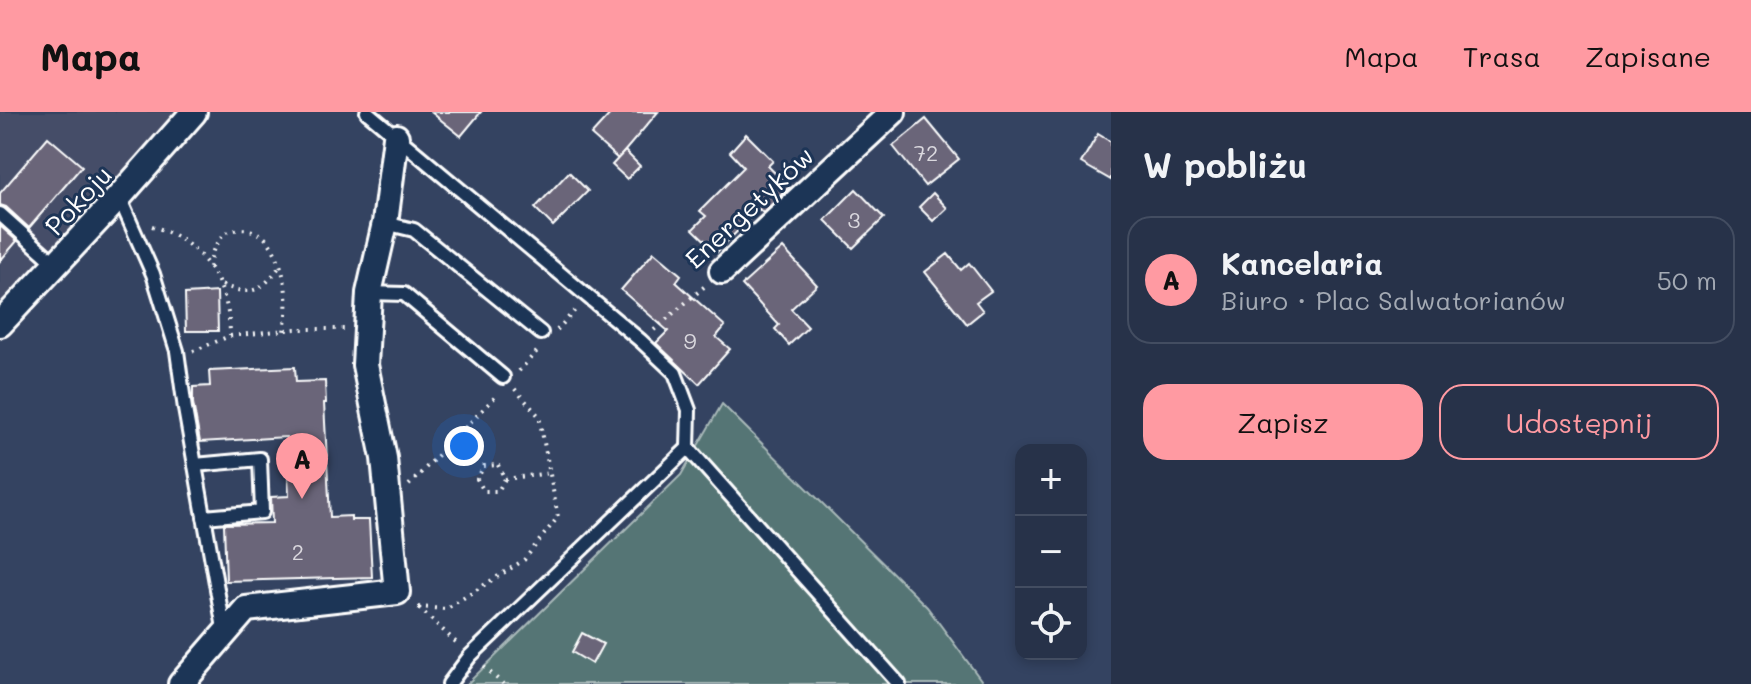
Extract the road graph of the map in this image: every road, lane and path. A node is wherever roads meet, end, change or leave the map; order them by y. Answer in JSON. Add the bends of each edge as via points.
{"nodes":[{"id":1,"x":194,"y":112,"type":"edge"},
{"id":2,"x":367,"y":112,"type":"edge"},
{"id":3,"x":893,"y":112,"type":"edge"},
{"id":4,"x":396,"y":137,"type":"junction"},
{"id":5,"x":119,"y":197,"type":"junction"},
{"id":6,"x":0,"y":214,"type":"edge"},
{"id":7,"x":144,"y":223,"type":"dead end"},
{"id":8,"x":385,"y":223,"type":"junction"},
{"id":9,"x":56,"y":264,"type":"junction"},
{"id":10,"x":280,"y":266,"type":"junction"},
{"id":11,"x":209,"y":267,"type":"junction"},
{"id":12,"x":722,"y":271,"type":"joint"},
{"id":13,"x":220,"y":284,"type":"junction"},
{"id":14,"x":369,"y":293,"type":"junction"},
{"id":15,"x":587,"y":297,"type":"junction"},
{"id":16,"x":0,"y":324,"type":"edge"},
{"id":17,"x":367,"y":330,"type":"junction"},
{"id":18,"x":284,"y":331,"type":"junction"},
{"id":19,"x":541,"y":333,"type":"dead end"},
{"id":20,"x":230,"y":336,"type":"junction"},
{"id":21,"x":641,"y":341,"type":"junction"},
{"id":22,"x":178,"y":359,"type":"junction"},
{"id":23,"x":519,"y":371,"type":"dead end"},
{"id":24,"x":506,"y":379,"type":"joint"},
{"id":25,"x":498,"y":393,"type":"dead end"},
{"id":26,"x":688,"y":448,"type":"junction"},
{"id":27,"x":195,"y":465,"type":"junction"},
{"id":28,"x":550,"y":473,"type":"junction"},
{"id":29,"x":505,"y":479,"type":"junction"},
{"id":30,"x":388,"y":507,"type":"junction"},
{"id":31,"x":204,"y":517,"type":"junction"},
{"id":32,"x":397,"y":592,"type":"junction"},
{"id":33,"x":418,"y":607,"type":"junction"},
{"id":34,"x":225,"y":634,"type":"junction"},
{"id":35,"x":470,"y":656,"type":"junction"},
{"id":36,"x":181,"y":684,"type":"edge"},
{"id":37,"x":449,"y":684,"type":"edge"},
{"id":38,"x":503,"y":684,"type":"edge"},
{"id":39,"x":899,"y":684,"type":"edge"}],
"edges":[{"from":1,"to":5,"type":"street","name":"Pokoju"},
{"from":2,"to":4,"type":"lane"},
{"from":3,"to":12,"type":"street","name":"Energetyków"},
{"from":4,"to":8,"type":"street"},
{"from":4,"to":15,"type":"lane"},
{"from":5,"to":9,"type":"street","name":"Pokoju"},
{"from":5,"to":22,"type":"lane","via":[[153,274]]},
{"from":6,"to":9,"type":"lane"},
{"from":7,"to":11,"type":"path","via":[[186,242]]},
{"from":8,"to":14,"type":"street"},
{"from":8,"to":19,"type":"lane","via":[[414,230]]},
{"from":9,"to":16,"type":"street","name":"Pokoju"},
{"from":10,"to":11,"type":"path","via":[[270,243],[244,228],[222,237]]},
{"from":10,"to":13,"type":"path","via":[[252,292]]},
{"from":10,"to":18,"type":"path","via":[[287,293]]},
{"from":11,"to":13,"type":"path"},
{"from":12,"to":21,"type":"path","name":"Energetyków"},
{"from":13,"to":20,"type":"path"},
{"from":14,"to":17,"type":"street"},
{"from":14,"to":24,"type":"lane","via":[[404,294]]},
{"from":15,"to":21,"type":"lane"},
{"from":15,"to":23,"type":"path"},
{"from":17,"to":18,"type":"path"},
{"from":17,"to":30,"type":"street","via":[[365,365]]},
{"from":18,"to":20,"type":"path"},
{"from":20,"to":22,"type":"path"},
{"from":21,"to":26,"type":"lane","via":[[675,373],[689,410]]},
{"from":22,"to":27,"type":"lane"},
{"from":24,"to":28,"type":"path","via":[[539,416]]},
{"from":25,"to":30,"type":"path"},
{"from":26,"to":35,"type":"lane"},
{"from":26,"to":39,"type":"lane"},
{"from":27,"to":31,"type":"lane"},
{"from":27,"to":31,"type":"lane","via":[[260,459],[262,512]]},
{"from":28,"to":29,"type":"path"},
{"from":28,"to":33,"type":"path","via":[[558,517],[524,560],[446,609]]},
{"from":29,"to":29,"type":"path","via":[[498,465],[484,466],[477,479],[484,491],[498,491]]},
{"from":30,"to":32,"type":"street"},
{"from":31,"to":34,"type":"lane"},
{"from":32,"to":33,"type":"path"},
{"from":32,"to":34,"type":"street","via":[[246,609]]},
{"from":33,"to":35,"type":"path"},
{"from":34,"to":36,"type":"street"},
{"from":35,"to":37,"type":"lane"},
{"from":35,"to":38,"type":"path"}]}
